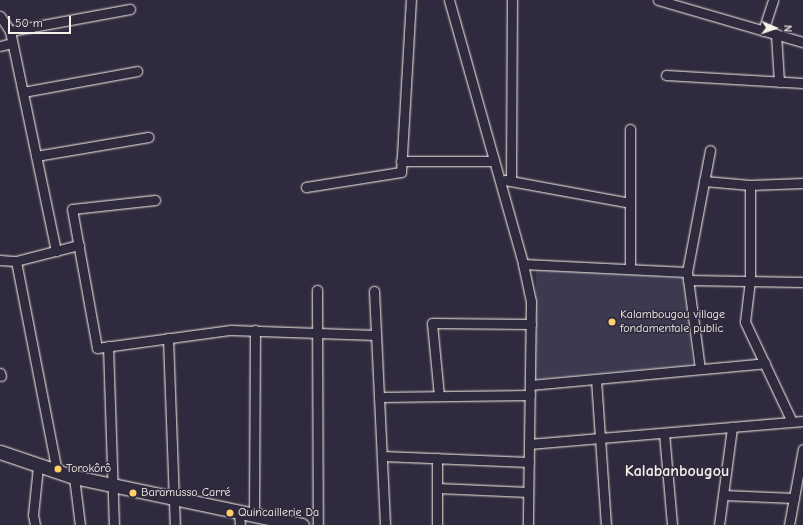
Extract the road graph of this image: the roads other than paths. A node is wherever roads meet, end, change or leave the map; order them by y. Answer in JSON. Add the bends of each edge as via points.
{"nodes":[{"id":1,"x":411,"y":0,"type":"edge"},
{"id":2,"x":449,"y":0,"type":"edge"},
{"id":3,"x":512,"y":0,"type":"edge"},
{"id":4,"x":773,"y":0,"type":"edge"},
{"id":5,"x":664,"y":1,"type":"edge"},
{"id":6,"x":130,"y":9,"type":"dead end"},
{"id":7,"x":0,"y":16,"type":"edge"},
{"id":8,"x":763,"y":30,"type":"junction"},
{"id":9,"x":10,"y":31,"type":"junction"},
{"id":10,"x":776,"y":34,"type":"junction"},
{"id":11,"x":803,"y":42,"type":"edge"},
{"id":12,"x":12,"y":43,"type":"junction"},
{"id":13,"x":0,"y":46,"type":"edge"},
{"id":14,"x":137,"y":71,"type":"dead end"},
{"id":15,"x":666,"y":76,"type":"dead end"},
{"id":16,"x":779,"y":82,"type":"junction"},
{"id":17,"x":803,"y":83,"type":"edge"},
{"id":18,"x":22,"y":92,"type":"junction"},
{"id":19,"x":630,"y":129,"type":"dead end"},
{"id":20,"x":148,"y":137,"type":"dead end"},
{"id":21,"x":710,"y":150,"type":"dead end"},
{"id":22,"x":36,"y":156,"type":"junction"},
{"id":23,"x":401,"y":161,"type":"junction"},
{"id":24,"x":494,"y":161,"type":"junction"},
{"id":25,"x":499,"y":179,"type":"junction"},
{"id":26,"x":511,"y":181,"type":"junction"},
{"id":27,"x":704,"y":181,"type":"junction"},
{"id":28,"x":803,"y":183,"type":"edge"},
{"id":29,"x":750,"y":185,"type":"junction"},
{"id":30,"x":306,"y":187,"type":"dead end"},
{"id":31,"x":155,"y":200,"type":"dead end"},
{"id":32,"x":630,"y":203,"type":"junction"},
{"id":33,"x":79,"y":245,"type":"junction"},
{"id":34,"x":56,"y":251,"type":"junction"},
{"id":35,"x":0,"y":260,"type":"edge"},
{"id":36,"x":16,"y":261,"type":"junction"},
{"id":37,"x":523,"y":264,"type":"junction"},
{"id":38,"x":630,"y":269,"type":"junction"},
{"id":39,"x":688,"y":276,"type":"junction"},
{"id":40,"x":750,"y":280,"type":"junction"},
{"id":41,"x":803,"y":282,"type":"edge"},
{"id":42,"x":317,"y":290,"type":"dead end"},
{"id":43,"x":374,"y":291,"type":"dead end"},
{"id":44,"x":531,"y":324,"type":"junction"},
{"id":45,"x":255,"y":330,"type":"junction"},
{"id":46,"x":318,"y":333,"type":"junction"},
{"id":47,"x":376,"y":335,"type":"junction"},
{"id":48,"x":168,"y":338,"type":"junction"},
{"id":49,"x":108,"y":346,"type":"junction"},
{"id":50,"x":765,"y":363,"type":"junction"},
{"id":51,"x":700,"y":369,"type":"junction"},
{"id":52,"x":0,"y":373,"type":"edge"},
{"id":53,"x":0,"y":376,"type":"edge"},
{"id":54,"x":596,"y":379,"type":"junction"},
{"id":55,"x":530,"y":385,"type":"junction"},
{"id":56,"x":530,"y":395,"type":"junction"},
{"id":57,"x":439,"y":396,"type":"junction"},
{"id":58,"x":379,"y":397,"type":"junction"},
{"id":59,"x":803,"y":421,"type":"edge"},
{"id":60,"x":792,"y":422,"type":"junction"},
{"id":61,"x":732,"y":427,"type":"junction"},
{"id":62,"x":664,"y":433,"type":"junction"},
{"id":63,"x":600,"y":438,"type":"junction"},
{"id":64,"x":529,"y":444,"type":"junction"},
{"id":65,"x":803,"y":449,"type":"edge"},
{"id":66,"x":0,"y":452,"type":"edge"},
{"id":67,"x":382,"y":456,"type":"junction"},
{"id":68,"x":437,"y":458,"type":"junction"},
{"id":69,"x":529,"y":462,"type":"junction"},
{"id":70,"x":38,"y":467,"type":"junction"},
{"id":71,"x":57,"y":472,"type":"junction"},
{"id":72,"x":74,"y":477,"type":"junction"},
{"id":73,"x":113,"y":486,"type":"junction"},
{"id":74,"x":437,"y":488,"type":"junction"},
{"id":75,"x":528,"y":492,"type":"junction"},
{"id":76,"x":723,"y":495,"type":"junction"},
{"id":77,"x":794,"y":498,"type":"junction"},
{"id":78,"x":175,"y":499,"type":"junction"},
{"id":79,"x":254,"y":515,"type":"junction"},
{"id":80,"x":240,"y":518,"type":"edge"},
{"id":81,"x":276,"y":522,"type":"edge"},
{"id":82,"x":35,"y":525,"type":"edge"},
{"id":83,"x":80,"y":525,"type":"edge"},
{"id":84,"x":114,"y":525,"type":"edge"},
{"id":85,"x":175,"y":525,"type":"edge"},
{"id":86,"x":302,"y":525,"type":"edge"},
{"id":87,"x":318,"y":525,"type":"edge"},
{"id":88,"x":385,"y":525,"type":"edge"},
{"id":89,"x":437,"y":525,"type":"edge"},
{"id":90,"x":528,"y":525,"type":"edge"},
{"id":91,"x":606,"y":525,"type":"edge"},
{"id":92,"x":672,"y":525,"type":"edge"},
{"id":93,"x":719,"y":525,"type":"edge"},
{"id":94,"x":789,"y":525,"type":"edge"}],
"edges":[{"from":1,"to":23,"type":"street"},
{"from":2,"to":24,"type":"street"},
{"from":3,"to":26,"type":"street"},
{"from":4,"to":8,"type":"street"},
{"from":5,"to":8,"type":"street"},
{"from":6,"to":9,"type":"street"},
{"from":7,"to":9,"type":"street"},
{"from":8,"to":10,"type":"street"},
{"from":9,"to":12,"type":"street"},
{"from":10,"to":11,"type":"street"},
{"from":10,"to":16,"type":"street"},
{"from":12,"to":13,"type":"street"},
{"from":12,"to":18,"type":"street"},
{"from":14,"to":18,"type":"street"},
{"from":15,"to":16,"type":"street"},
{"from":16,"to":17,"type":"street"},
{"from":18,"to":22,"type":"street"},
{"from":19,"to":32,"type":"street"},
{"from":20,"to":22,"type":"street"},
{"from":21,"to":27,"type":"street"},
{"from":22,"to":34,"type":"street"},
{"from":23,"to":24,"type":"street"},
{"from":23,"to":30,"type":"street","via":[[401,172]]},
{"from":24,"to":25,"type":"street"},
{"from":25,"to":26,"type":"street"},
{"from":25,"to":37,"type":"street"},
{"from":26,"to":32,"type":"street"},
{"from":27,"to":29,"type":"street"},
{"from":27,"to":39,"type":"street"},
{"from":28,"to":29,"type":"street"},
{"from":29,"to":40,"type":"street"},
{"from":31,"to":33,"type":"street","via":[[72,209]]},
{"from":32,"to":38,"type":"street"},
{"from":33,"to":34,"type":"street"},
{"from":33,"to":49,"type":"street","via":[[97,348]]},
{"from":34,"to":36,"type":"street"},
{"from":35,"to":36,"type":"street"},
{"from":36,"to":71,"type":"street"},
{"from":37,"to":38,"type":"street"},
{"from":37,"to":44,"type":"street","via":[[531,301]]},
{"from":38,"to":39,"type":"street"},
{"from":39,"to":40,"type":"street"},
{"from":39,"to":51,"type":"street"},
{"from":40,"to":41,"type":"street"},
{"from":40,"to":50,"type":"street","via":[[745,322]]},
{"from":42,"to":46,"type":"street"},
{"from":43,"to":47,"type":"street"},
{"from":44,"to":55,"type":"street"},
{"from":44,"to":57,"type":"street","via":[[432,323]]},
{"from":45,"to":46,"type":"street"},
{"from":45,"to":48,"type":"street","via":[[230,330]]},
{"from":45,"to":79,"type":"street"},
{"from":46,"to":47,"type":"street"},
{"from":46,"to":87,"type":"street"},
{"from":47,"to":58,"type":"street"},
{"from":48,"to":49,"type":"street"},
{"from":48,"to":78,"type":"street"},
{"from":49,"to":73,"type":"street"},
{"from":50,"to":51,"type":"street"},
{"from":50,"to":60,"type":"street"},
{"from":51,"to":54,"type":"street"},
{"from":52,"to":53,"type":"street"},
{"from":54,"to":55,"type":"street"},
{"from":54,"to":63,"type":"street"},
{"from":55,"to":56,"type":"street"},
{"from":56,"to":57,"type":"street"},
{"from":56,"to":64,"type":"street"},
{"from":57,"to":58,"type":"street"},
{"from":58,"to":67,"type":"street"},
{"from":59,"to":60,"type":"street"},
{"from":60,"to":61,"type":"street"},
{"from":61,"to":62,"type":"street"},
{"from":61,"to":76,"type":"street"},
{"from":62,"to":63,"type":"street"},
{"from":62,"to":92,"type":"street"},
{"from":63,"to":64,"type":"street"},
{"from":63,"to":91,"type":"street"},
{"from":64,"to":69,"type":"street"},
{"from":65,"to":77,"type":"street"},
{"from":66,"to":70,"type":"street"},
{"from":67,"to":68,"type":"street"},
{"from":67,"to":88,"type":"street"},
{"from":68,"to":69,"type":"street"},
{"from":68,"to":74,"type":"street"},
{"from":69,"to":75,"type":"street"},
{"from":70,"to":71,"type":"street"},
{"from":70,"to":82,"type":"street","via":[[33,515]]},
{"from":71,"to":72,"type":"street"},
{"from":72,"to":73,"type":"street"},
{"from":72,"to":83,"type":"street"},
{"from":73,"to":78,"type":"street"},
{"from":73,"to":84,"type":"street"},
{"from":74,"to":75,"type":"street"},
{"from":74,"to":89,"type":"street"},
{"from":75,"to":90,"type":"street"},
{"from":76,"to":77,"type":"street"},
{"from":76,"to":93,"type":"street"},
{"from":77,"to":94,"type":"street"},
{"from":78,"to":80,"type":"street"},
{"from":78,"to":85,"type":"street"},
{"from":79,"to":80,"type":"street"},
{"from":79,"to":81,"type":"street"},
{"from":81,"to":86,"type":"street"}]}
